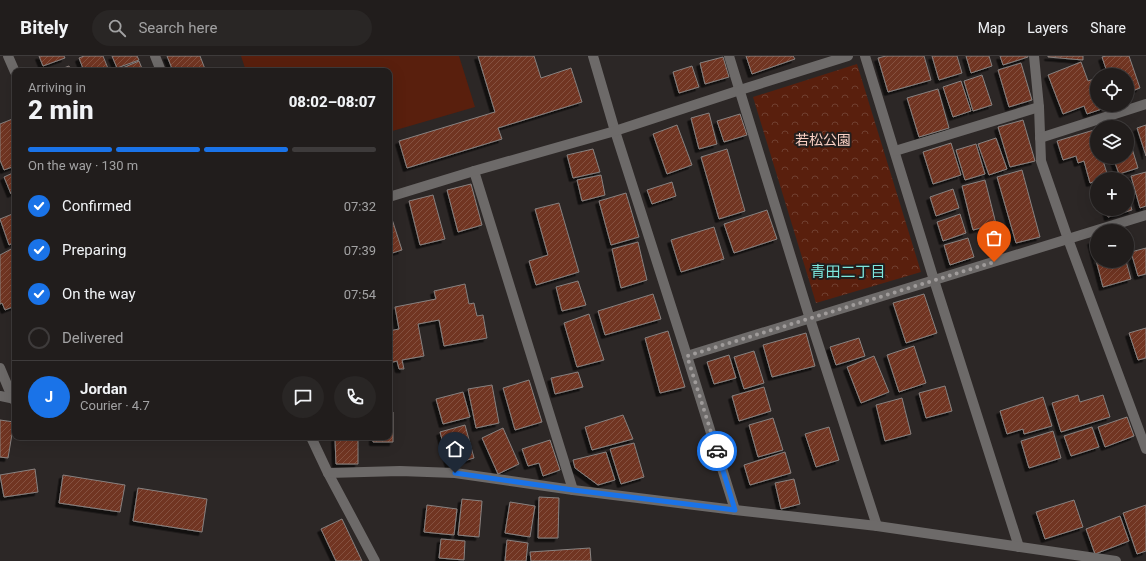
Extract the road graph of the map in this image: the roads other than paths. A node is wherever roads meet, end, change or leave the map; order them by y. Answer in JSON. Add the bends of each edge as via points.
{"nodes":[{"id":1,"x":8,"y":56,"type":"edge"},
{"id":2,"x":155,"y":56,"type":"edge"},
{"id":3,"x":593,"y":56,"type":"edge"},
{"id":4,"x":729,"y":56,"type":"edge"},
{"id":5,"x":848,"y":56,"type":"edge"},
{"id":6,"x":865,"y":56,"type":"edge"},
{"id":7,"x":1034,"y":56,"type":"edge"},
{"id":8,"x":13,"y":68,"type":"edge"},
{"id":9,"x":159,"y":68,"type":"edge"},
{"id":10,"x":740,"y":90,"type":"junction"},
{"id":11,"x":1146,"y":104,"type":"edge"},
{"id":12,"x":1039,"y":107,"type":"junction"},
{"id":13,"x":615,"y":130,"type":"junction"},
{"id":14,"x":1040,"y":138,"type":"junction"},
{"id":15,"x":895,"y":152,"type":"junction"},
{"id":16,"x":474,"y":171,"type":"junction"},
{"id":17,"x":392,"y":196,"type":"edge"},
{"id":18,"x":1146,"y":215,"type":"edge"},
{"id":19,"x":1068,"y":239,"type":"junction"},
{"id":20,"x":934,"y":280,"type":"junction"},
{"id":21,"x":810,"y":319,"type":"junction"},
{"id":22,"x":687,"y":356,"type":"junction"},
{"id":23,"x":0,"y":368,"type":"edge"},
{"id":24,"x":12,"y":395,"type":"edge"},
{"id":25,"x":0,"y":396,"type":"edge"},
{"id":26,"x":12,"y":399,"type":"edge"},
{"id":27,"x":312,"y":440,"type":"edge"},
{"id":28,"x":1146,"y":449,"type":"edge"},
{"id":29,"x":328,"y":473,"type":"junction"},
{"id":30,"x":573,"y":490,"type":"junction"},
{"id":31,"x":735,"y":510,"type":"junction"},
{"id":32,"x":877,"y":526,"type":"junction"},
{"id":33,"x":1019,"y":547,"type":"junction"},
{"id":34,"x":375,"y":561,"type":"edge"},
{"id":35,"x":1116,"y":561,"type":"edge"}],
"edges":[{"from":1,"to":8,"type":"street"},
{"from":2,"to":9,"type":"street"},
{"from":3,"to":13,"type":"street"},
{"from":4,"to":10,"type":"street"},
{"from":5,"to":10,"type":"street"},
{"from":6,"to":15,"type":"street"},
{"from":7,"to":12,"type":"street"},
{"from":10,"to":13,"type":"street"},
{"from":10,"to":21,"type":"street"},
{"from":11,"to":14,"type":"street"},
{"from":12,"to":14,"type":"street"},
{"from":12,"to":15,"type":"street"},
{"from":13,"to":16,"type":"street"},
{"from":13,"to":22,"type":"street"},
{"from":14,"to":19,"type":"street","via":[[1041,161]]},
{"from":15,"to":20,"type":"street"},
{"from":16,"to":17,"type":"street"},
{"from":16,"to":30,"type":"street"},
{"from":18,"to":19,"type":"street"},
{"from":19,"to":20,"type":"street"},
{"from":19,"to":28,"type":"street"},
{"from":20,"to":21,"type":"street"},
{"from":20,"to":33,"type":"street"},
{"from":21,"to":22,"type":"street"},
{"from":21,"to":32,"type":"street"},
{"from":22,"to":31,"type":"street"},
{"from":23,"to":24,"type":"street"},
{"from":25,"to":26,"type":"street"},
{"from":27,"to":29,"type":"street"},
{"from":29,"to":30,"type":"street","via":[[455,473]]},
{"from":29,"to":34,"type":"street"},
{"from":30,"to":31,"type":"street"},
{"from":31,"to":32,"type":"street"},
{"from":32,"to":33,"type":"street"},
{"from":33,"to":35,"type":"street"}]}
